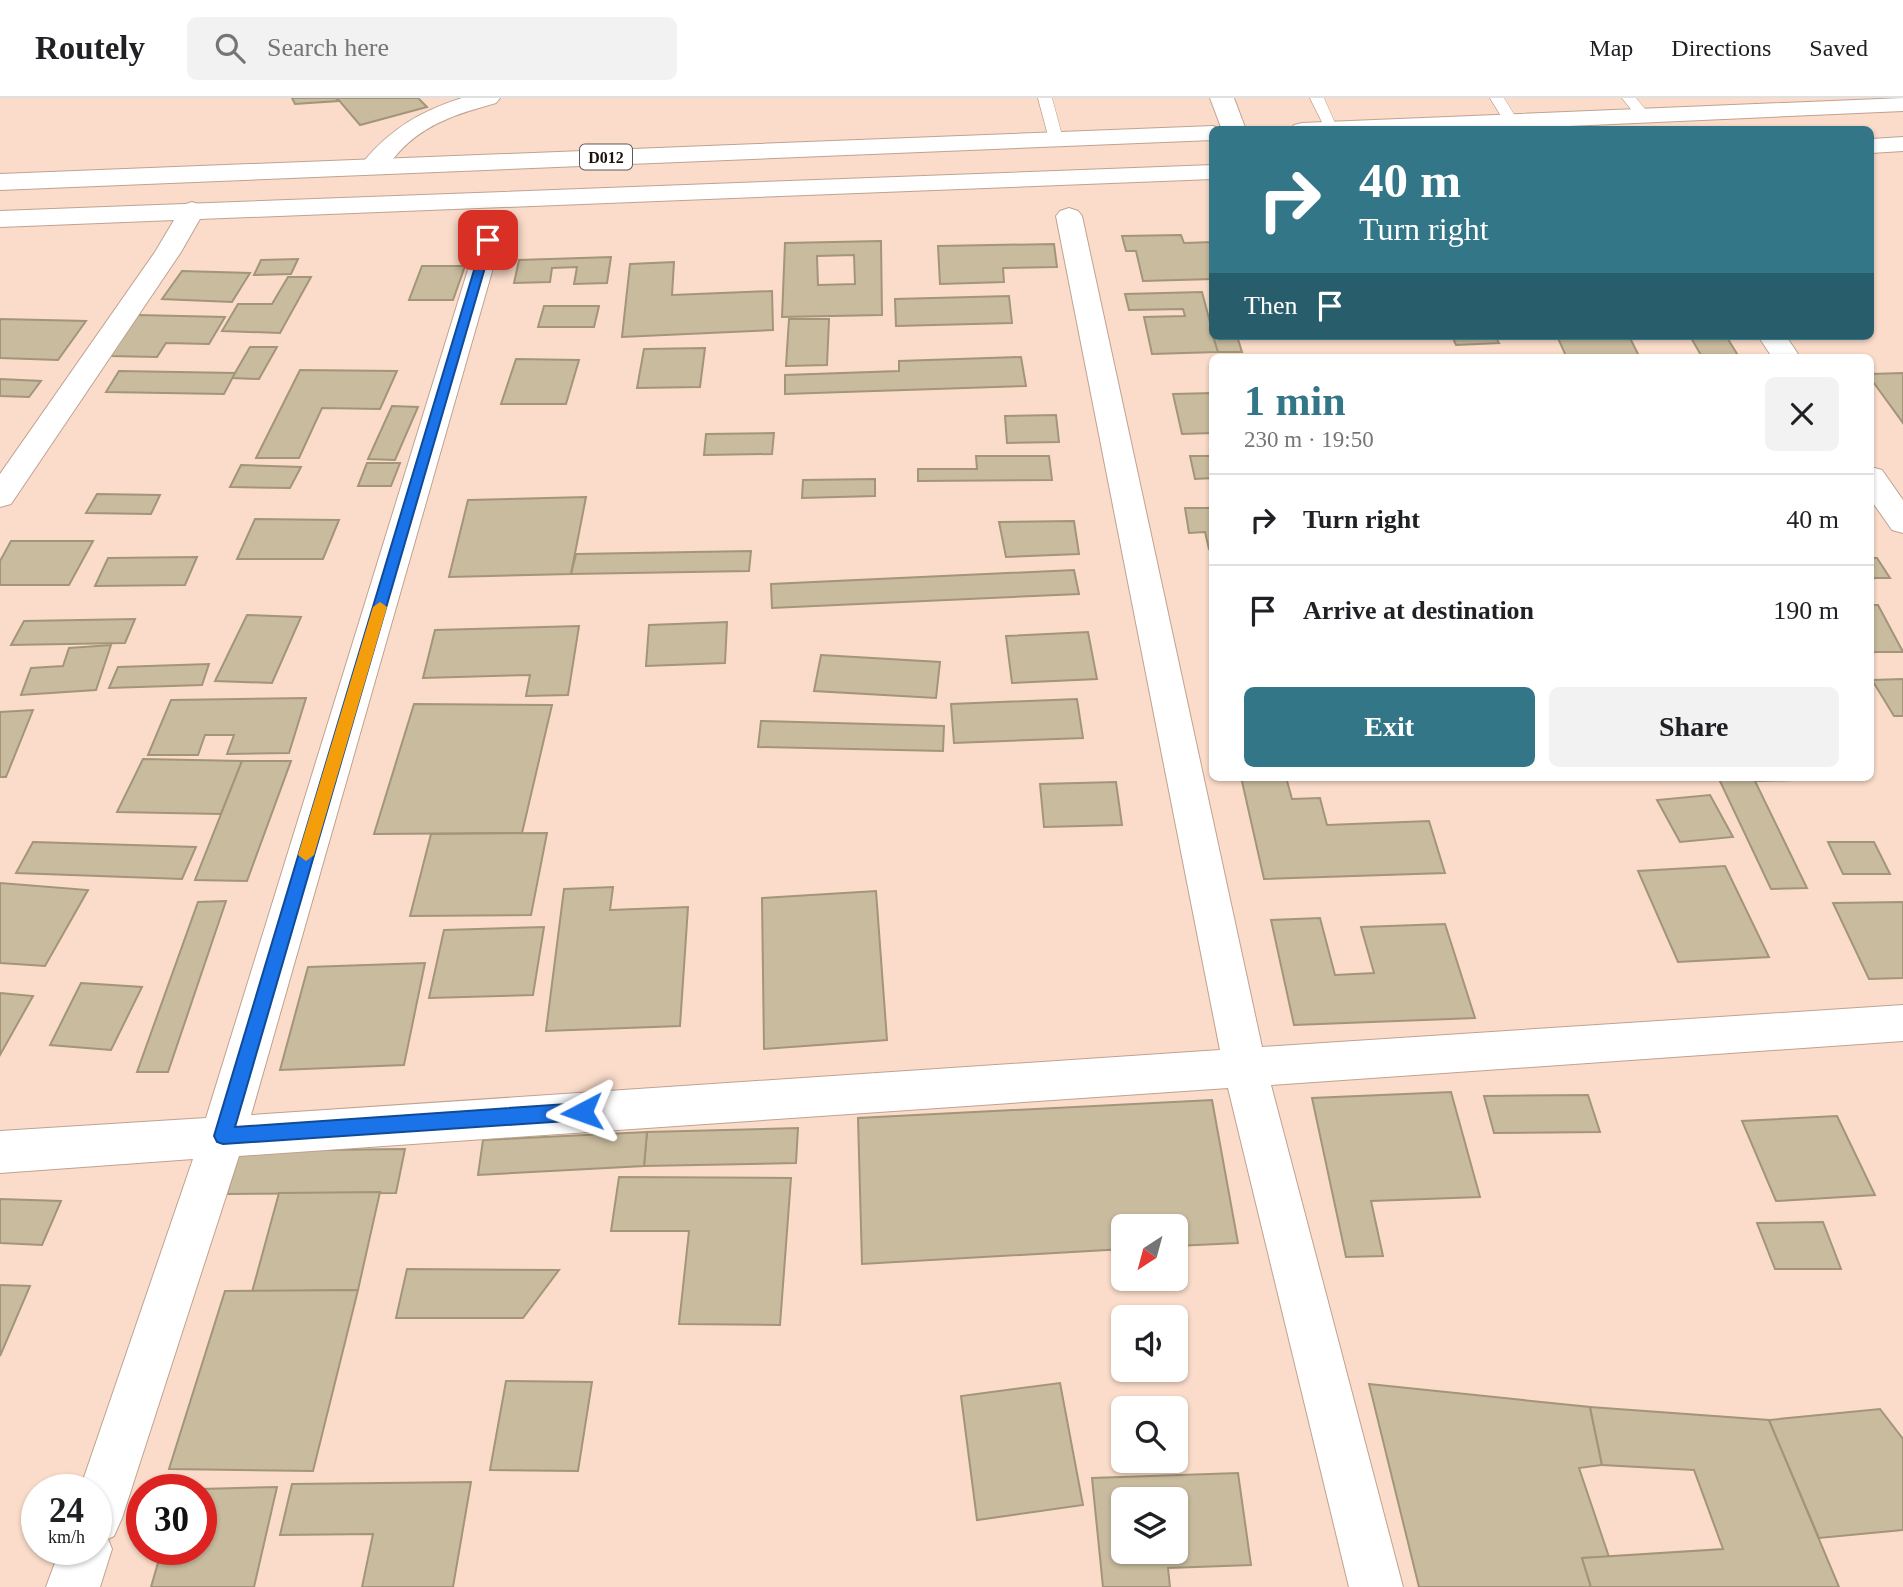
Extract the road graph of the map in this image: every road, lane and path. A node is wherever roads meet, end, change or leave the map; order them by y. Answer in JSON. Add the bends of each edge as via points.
{"nodes":[{"id":1,"x":488,"y":98,"type":"edge"},
{"id":2,"x":1045,"y":98,"type":"edge"},
{"id":3,"x":1222,"y":98,"type":"edge"},
{"id":4,"x":1317,"y":98,"type":"edge"},
{"id":5,"x":1497,"y":98,"type":"edge"},
{"id":6,"x":1903,"y":104,"type":"edge"},
{"id":7,"x":1636,"y":106,"type":"edge"},
{"id":8,"x":1511,"y":121,"type":"junction"},
{"id":9,"x":1232,"y":126,"type":"edge"},
{"id":10,"x":1331,"y":126,"type":"edge"},
{"id":11,"x":1383,"y":126,"type":"edge"},
{"id":12,"x":1209,"y":133,"type":"edge"},
{"id":13,"x":1172,"y":135,"type":"junction"},
{"id":14,"x":1056,"y":139,"type":"junction"},
{"id":15,"x":1903,"y":144,"type":"edge"},
{"id":16,"x":1874,"y":146,"type":"edge"},
{"id":17,"x":676,"y":154,"type":"junction"},
{"id":18,"x":373,"y":166,"type":"junction"},
{"id":19,"x":1200,"y":172,"type":"edge"},
{"id":20,"x":0,"y":181,"type":"edge"},
{"id":21,"x":677,"y":192,"type":"junction"},
{"id":22,"x":192,"y":210,"type":"junction"},
{"id":23,"x":1069,"y":216,"type":"dead end"},
{"id":24,"x":0,"y":219,"type":"edge"},
{"id":25,"x":488,"y":240,"type":"dead end"},
{"id":26,"x":1874,"y":481,"type":"edge"},
{"id":27,"x":0,"y":497,"type":"edge"},
{"id":28,"x":1903,"y":523,"type":"edge"},
{"id":29,"x":1903,"y":1023,"type":"edge"},
{"id":30,"x":1245,"y":1067,"type":"junction"},
{"id":31,"x":223,"y":1136,"type":"junction"},
{"id":32,"x":0,"y":1152,"type":"edge"},
{"id":33,"x":111,"y":1474,"type":"edge"},
{"id":34,"x":81,"y":1565,"type":"edge"},
{"id":35,"x":73,"y":1587,"type":"edge"},
{"id":36,"x":1376,"y":1587,"type":"edge"}],
"edges":[{"from":1,"to":18,"type":"main road","via":[[410,127]]},
{"from":2,"to":14,"type":"lane"},
{"from":3,"to":9,"type":"main road"},
{"from":4,"to":10,"type":"lane"},
{"from":5,"to":8,"type":"lane"},
{"from":6,"to":7,"type":"main road"},
{"from":7,"to":8,"type":"main road"},
{"from":8,"to":11,"type":"main road"},
{"from":12,"to":13,"type":"main road","number":"D012"},
{"from":13,"to":14,"type":"main road","number":"D012"},
{"from":13,"to":19,"type":"main road","via":[[1157,142],[1153,153],[1164,165]]},
{"from":14,"to":17,"type":"main road","number":"D012"},
{"from":15,"to":16,"type":"main road"},
{"from":17,"to":18,"type":"main road","number":"D012"},
{"from":17,"to":21,"type":"main road","via":[[692,161],[698,172],[693,183]]},
{"from":18,"to":20,"type":"main road","number":"D012"},
{"from":19,"to":21,"type":"main road","number":"D012"},
{"from":21,"to":22,"type":"main road","number":"D012"},
{"from":22,"to":24,"type":"main road","number":"D012"},
{"from":22,"to":27,"type":"main road"},
{"from":23,"to":30,"type":"main road"},
{"from":25,"to":31,"type":"main road"},
{"from":26,"to":28,"type":"main road"},
{"from":29,"to":30,"type":"main road"},
{"from":30,"to":31,"type":"main road"},
{"from":30,"to":36,"type":"main road"},
{"from":31,"to":32,"type":"main road"},
{"from":31,"to":33,"type":"main road"},
{"from":34,"to":35,"type":"main road"}]}
